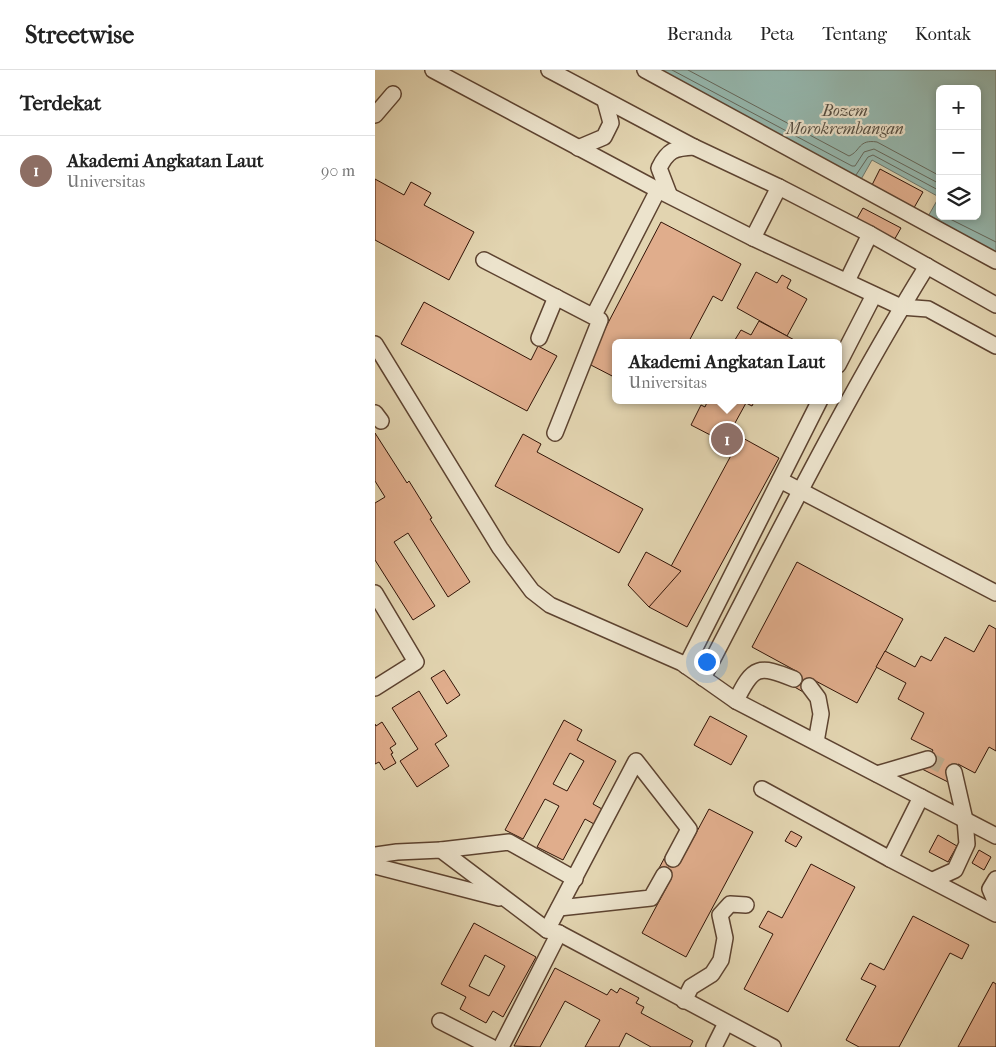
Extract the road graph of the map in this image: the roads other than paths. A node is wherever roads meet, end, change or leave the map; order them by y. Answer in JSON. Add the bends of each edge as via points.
{"nodes":[{"id":1,"x":433,"y":70,"type":"edge"},
{"id":2,"x":549,"y":70,"type":"edge"},
{"id":3,"x":645,"y":70,"type":"edge"},
{"id":4,"x":393,"y":94,"type":"dead end"},
{"id":5,"x":605,"y":101,"type":"junction"},
{"id":6,"x":375,"y":115,"type":"edge"},
{"id":7,"x":694,"y":147,"type":"junction"},
{"id":8,"x":579,"y":148,"type":"junction"},
{"id":9,"x":779,"y":187,"type":"junction"},
{"id":10,"x":663,"y":192,"type":"junction"},
{"id":11,"x":870,"y":234,"type":"junction"},
{"id":12,"x":753,"y":238,"type":"junction"},
{"id":13,"x":484,"y":260,"type":"dead end"},
{"id":14,"x":996,"y":262,"type":"edge"},
{"id":15,"x":927,"y":266,"type":"junction"},
{"id":16,"x":847,"y":281,"type":"junction"},
{"id":17,"x":874,"y":294,"type":"junction"},
{"id":18,"x":556,"y":297,"type":"junction"},
{"id":19,"x":996,"y":305,"type":"edge"},
{"id":20,"x":901,"y":307,"type":"junction"},
{"id":21,"x":594,"y":315,"type":"junction"},
{"id":22,"x":539,"y":338,"type":"dead end"},
{"id":23,"x":375,"y":344,"type":"edge"},
{"id":24,"x":996,"y":346,"type":"edge"},
{"id":25,"x":842,"y":356,"type":"edge"},
{"id":26,"x":818,"y":404,"type":"edge"},
{"id":27,"x":555,"y":433,"type":"dead end"},
{"id":28,"x":780,"y":480,"type":"junction"},
{"id":29,"x":801,"y":490,"type":"junction"},
{"id":30,"x":375,"y":593,"type":"edge"},
{"id":31,"x":996,"y":593,"type":"edge"},
{"id":32,"x":686,"y":666,"type":"junction"},
{"id":33,"x":703,"y":678,"type":"junction"},
{"id":34,"x":795,"y":679,"type":"dead end"},
{"id":35,"x":809,"y":686,"type":"dead end"},
{"id":36,"x":375,"y":688,"type":"edge"},
{"id":37,"x":736,"y":701,"type":"junction"},
{"id":38,"x":816,"y":742,"type":"junction"},
{"id":39,"x":928,"y":759,"type":"tunnel mouth"},
{"id":40,"x":954,"y":772,"type":"dead end"},
{"id":41,"x":877,"y":774,"type":"junction"},
{"id":42,"x":762,"y":789,"type":"dead end"},
{"id":43,"x":921,"y":797,"type":"junction"},
{"id":44,"x":965,"y":820,"type":"junction"},
{"id":45,"x":996,"y":836,"type":"edge"},
{"id":46,"x":441,"y":850,"type":"junction"},
{"id":47,"x":375,"y":855,"type":"edge"},
{"id":48,"x":673,"y":859,"type":"dead end"},
{"id":49,"x":890,"y":859,"type":"junction"},
{"id":50,"x":375,"y":866,"type":"edge"},
{"id":51,"x":664,"y":875,"type":"dead end"},
{"id":52,"x":575,"y":879,"type":"junction"},
{"id":53,"x":933,"y":880,"type":"junction"},
{"id":54,"x":996,"y":880,"type":"edge"},
{"id":55,"x":505,"y":899,"type":"junction"},
{"id":56,"x":996,"y":903,"type":"edge"},
{"id":57,"x":746,"y":905,"type":"dead end"},
{"id":58,"x":559,"y":908,"type":"junction"},
{"id":59,"x":996,"y":914,"type":"edge"},
{"id":60,"x":553,"y":931,"type":"junction"},
{"id":61,"x":684,"y":1000,"type":"junction"},
{"id":62,"x":440,"y":1021,"type":"dead end"},
{"id":63,"x":726,"y":1024,"type":"junction"},
{"id":64,"x":491,"y":1047,"type":"edge"},
{"id":65,"x":501,"y":1047,"type":"edge"},
{"id":66,"x":714,"y":1047,"type":"edge"},
{"id":67,"x":773,"y":1047,"type":"edge"}],
"edges":[{"from":1,"to":8,"type":"lane"},
{"from":2,"to":5,"type":"lane"},
{"from":3,"to":14,"type":"lane"},
{"from":4,"to":6,"type":"lane"},
{"from":5,"to":7,"type":"lane"},
{"from":5,"to":8,"type":"lane","via":[[611,123],[604,137]]},
{"from":7,"to":9,"type":"lane"},
{"from":7,"to":10,"type":"lane","via":[[677,148],[665,157],[659,168]]},
{"from":8,"to":10,"type":"lane"},
{"from":9,"to":11,"type":"lane"},
{"from":9,"to":12,"type":"lane"},
{"from":10,"to":12,"type":"lane"},
{"from":10,"to":21,"type":"lane"},
{"from":11,"to":15,"type":"lane"},
{"from":11,"to":16,"type":"lane"},
{"from":12,"to":16,"type":"lane"},
{"from":13,"to":18,"type":"lane"},
{"from":15,"to":19,"type":"lane"},
{"from":15,"to":20,"type":"lane"},
{"from":16,"to":17,"type":"lane"},
{"from":17,"to":20,"type":"lane"},
{"from":17,"to":25,"type":"lane"},
{"from":18,"to":21,"type":"lane"},
{"from":18,"to":22,"type":"lane"},
{"from":20,"to":24,"type":"lane","via":[[928,309]]},
{"from":20,"to":29,"type":"lane"},
{"from":21,"to":27,"type":"lane","via":[[600,320]]},
{"from":23,"to":32,"type":"lane","via":[[500,548],[533,591],[550,605]]},
{"from":26,"to":28,"type":"lane"},
{"from":28,"to":29,"type":"lane"},
{"from":28,"to":32,"type":"lane"},
{"from":29,"to":31,"type":"lane"},
{"from":29,"to":33,"type":"lane"},
{"from":30,"to":36,"type":"lane","via":[[416,662]]},
{"from":32,"to":33,"type":"lane"},
{"from":33,"to":37,"type":"lane"},
{"from":34,"to":37,"type":"lane","via":[[771,670],[756,671],[746,680]]},
{"from":35,"to":38,"type":"lane","via":[[818,698],[821,714]]},
{"from":37,"to":38,"type":"lane"},
{"from":38,"to":41,"type":"lane"},
{"from":39,"to":41,"type":"lane"},
{"from":40,"to":44,"type":"lane"},
{"from":41,"to":43,"type":"lane"},
{"from":42,"to":49,"type":"lane"},
{"from":43,"to":44,"type":"lane"},
{"from":43,"to":49,"type":"lane"},
{"from":44,"to":45,"type":"lane"},
{"from":44,"to":53,"type":"lane","via":[[967,844],[955,870]]},
{"from":46,"to":47,"type":"lane"},
{"from":46,"to":52,"type":"lane","via":[[509,842]]},
{"from":46,"to":55,"type":"lane"},
{"from":48,"to":52,"type":"lane","via":[[689,829],[636,761]]},
{"from":49,"to":53,"type":"lane"},
{"from":50,"to":55,"type":"lane"},
{"from":51,"to":58,"type":"lane","via":[[651,898]]},
{"from":52,"to":58,"type":"lane"},
{"from":53,"to":59,"type":"lane"},
{"from":54,"to":56,"type":"lane","via":[[990,889]]},
{"from":55,"to":60,"type":"lane"},
{"from":57,"to":61,"type":"lane","via":[[730,904],[720,915],[725,938],[721,960],[712,974],[691,987]]},
{"from":58,"to":60,"type":"lane"},
{"from":60,"to":61,"type":"lane"},
{"from":60,"to":65,"type":"lane"},
{"from":61,"to":63,"type":"lane"},
{"from":62,"to":64,"type":"lane"},
{"from":63,"to":66,"type":"lane"},
{"from":63,"to":67,"type":"lane"}]}
